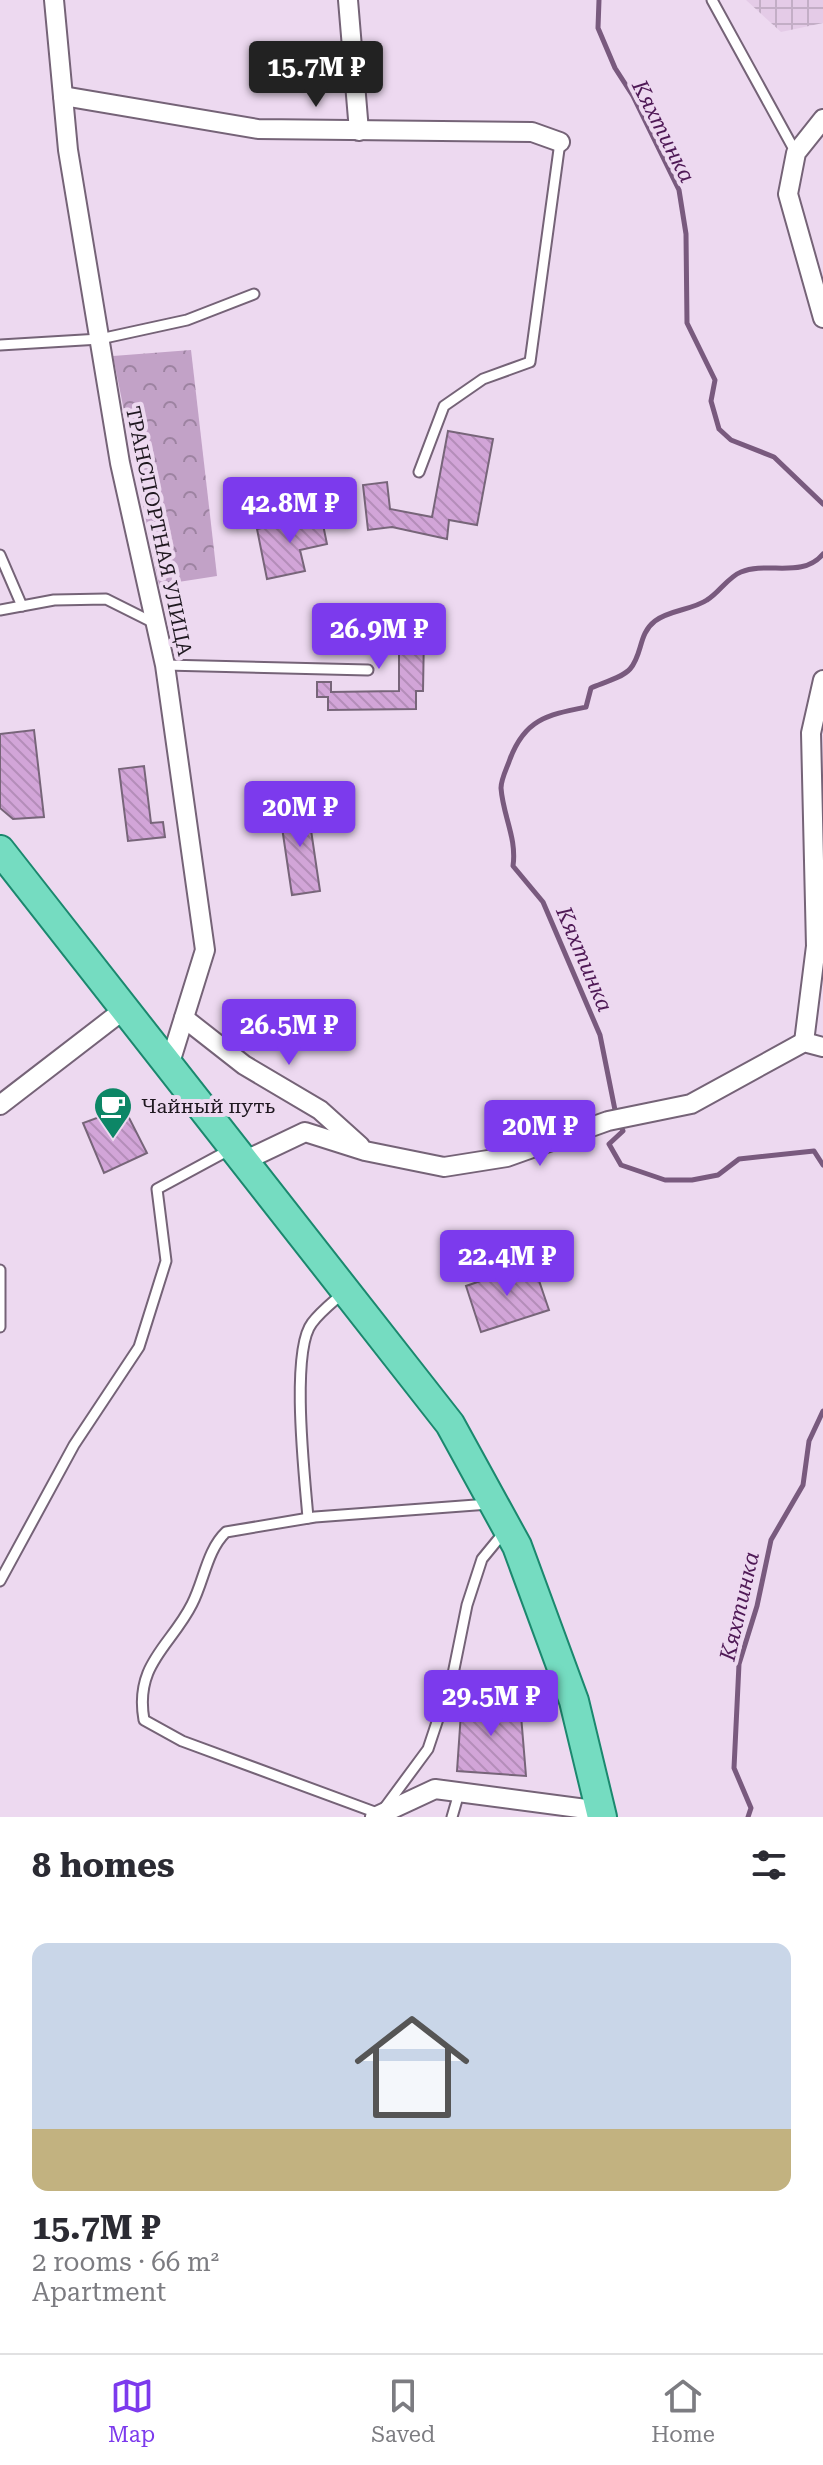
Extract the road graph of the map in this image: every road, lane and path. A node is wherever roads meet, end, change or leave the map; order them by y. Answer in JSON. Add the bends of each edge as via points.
{"nodes":[{"id":1,"x":54,"y":0,"type":"edge"},
{"id":2,"x":348,"y":0,"type":"edge"},
{"id":3,"x":712,"y":0,"type":"edge"},
{"id":4,"x":63,"y":96,"type":"junction"},
{"id":5,"x":823,"y":119,"type":"edge"},
{"id":6,"x":359,"y":131,"type":"junction"},
{"id":7,"x":560,"y":142,"type":"joint"},
{"id":8,"x":796,"y":153,"type":"junction"},
{"id":9,"x":254,"y":294,"type":"dead end"},
{"id":10,"x":823,"y":318,"type":"edge"},
{"id":11,"x":100,"y":339,"type":"junction"},
{"id":12,"x":0,"y":345,"type":"edge"},
{"id":13,"x":419,"y":472,"type":"dead end"},
{"id":14,"x":0,"y":555,"type":"edge"},
{"id":15,"x":22,"y":606,"type":"junction"},
{"id":16,"x":0,"y":610,"type":"edge"},
{"id":17,"x":156,"y":624,"type":"junction"},
{"id":18,"x":165,"y":665,"type":"junction"},
{"id":19,"x":368,"y":670,"type":"dead end"},
{"id":20,"x":823,"y":680,"type":"edge"},
{"id":21,"x":0,"y":850,"type":"edge"},
{"id":22,"x":819,"y":942,"type":"edge"},
{"id":23,"x":126,"y":1008,"type":"junction"},
{"id":24,"x":184,"y":1018,"type":"junction"},
{"id":25,"x":804,"y":1042,"type":"junction"},
{"id":26,"x":823,"y":1047,"type":"edge"},
{"id":27,"x":169,"y":1066,"type":"junction"},
{"id":28,"x":0,"y":1105,"type":"edge"},
{"id":29,"x":365,"y":1151,"type":"junction"},
{"id":30,"x":239,"y":1154,"type":"junction"},
{"id":31,"x":0,"y":1270,"type":"edge"},
{"id":32,"x":346,"y":1290,"type":"junction"},
{"id":33,"x":0,"y":1327,"type":"edge"},
{"id":34,"x":493,"y":1504,"type":"junction"},
{"id":35,"x":308,"y":1518,"type":"junction"},
{"id":36,"x":507,"y":1529,"type":"junction"},
{"id":37,"x":0,"y":1581,"type":"edge"},
{"id":38,"x":459,"y":1793,"type":"junction"},
{"id":39,"x":602,"y":1814,"type":"edge"},
{"id":40,"x":378,"y":1816,"type":"edge"},
{"id":41,"x":452,"y":1817,"type":"edge"}],
"edges":[{"from":1,"to":4,"type":"street","name":"ТРАНСПОРТНАЯ УЛИЦА"},
{"from":2,"to":6,"type":"street"},
{"from":3,"to":8,"type":"lane"},
{"from":4,"to":6,"type":"street","via":[[258,129]]},
{"from":4,"to":11,"type":"street","name":"ТРАНСПОРТНАЯ УЛИЦА"},
{"from":5,"to":8,"type":"street"},
{"from":6,"to":7,"type":"street","via":[[532,132]]},
{"from":7,"to":13,"type":"lane","via":[[530,362],[483,379],[444,406]]},
{"from":8,"to":10,"type":"street","via":[[788,194]]},
{"from":9,"to":11,"type":"lane","via":[[187,320]]},
{"from":11,"to":12,"type":"lane"},
{"from":11,"to":17,"type":"street","name":"ТРАНСПОРТНАЯ УЛИЦА","via":[[120,463]]},
{"from":14,"to":15,"type":"lane"},
{"from":15,"to":16,"type":"lane"},
{"from":15,"to":17,"type":"lane","via":[[106,599]]},
{"from":17,"to":18,"type":"street","name":"ТРАНСПОРТНАЯ УЛИЦА"},
{"from":18,"to":19,"type":"lane"},
{"from":18,"to":24,"type":"street","name":"ТРАНСПОРТНАЯ УЛИЦА","via":[[205,950]]},
{"from":20,"to":22,"type":"street","via":[[811,733]]},
{"from":21,"to":23,"type":"main road"},
{"from":22,"to":25,"type":"street"},
{"from":23,"to":27,"type":"main road"},
{"from":23,"to":28,"type":"street"},
{"from":24,"to":27,"type":"street","name":"ТРАНСПОРТНАЯ УЛИЦА"},
{"from":24,"to":29,"type":"street","via":[[244,1065],[320,1110]]},
{"from":25,"to":26,"type":"street"},
{"from":25,"to":29,"type":"street","via":[[691,1104],[608,1121],[507,1157],[444,1167]]},
{"from":27,"to":30,"type":"main road"},
{"from":29,"to":30,"type":"street","via":[[305,1132]]},
{"from":30,"to":32,"type":"main road"},
{"from":30,"to":37,"type":"lane","via":[[157,1189],[166,1261],[139,1347],[74,1445]]},
{"from":31,"to":33,"type":"lane"},
{"from":32,"to":34,"type":"main road","via":[[450,1424]]},
{"from":32,"to":35,"type":"lane","via":[[309,1325],[300,1400]]},
{"from":34,"to":35,"type":"lane"},
{"from":34,"to":36,"type":"main road"},
{"from":35,"to":40,"type":"lane","via":[[226,1532],[217,1540],[191,1606],[151,1663],[141,1703],[144,1720],[182,1741]]},
{"from":36,"to":39,"type":"main road","via":[[574,1701]]},
{"from":36,"to":40,"type":"lane","via":[[482,1559],[428,1749]]},
{"from":38,"to":39,"type":"street"},
{"from":38,"to":40,"type":"street","via":[[435,1789]]},
{"from":38,"to":41,"type":"lane"}]}
